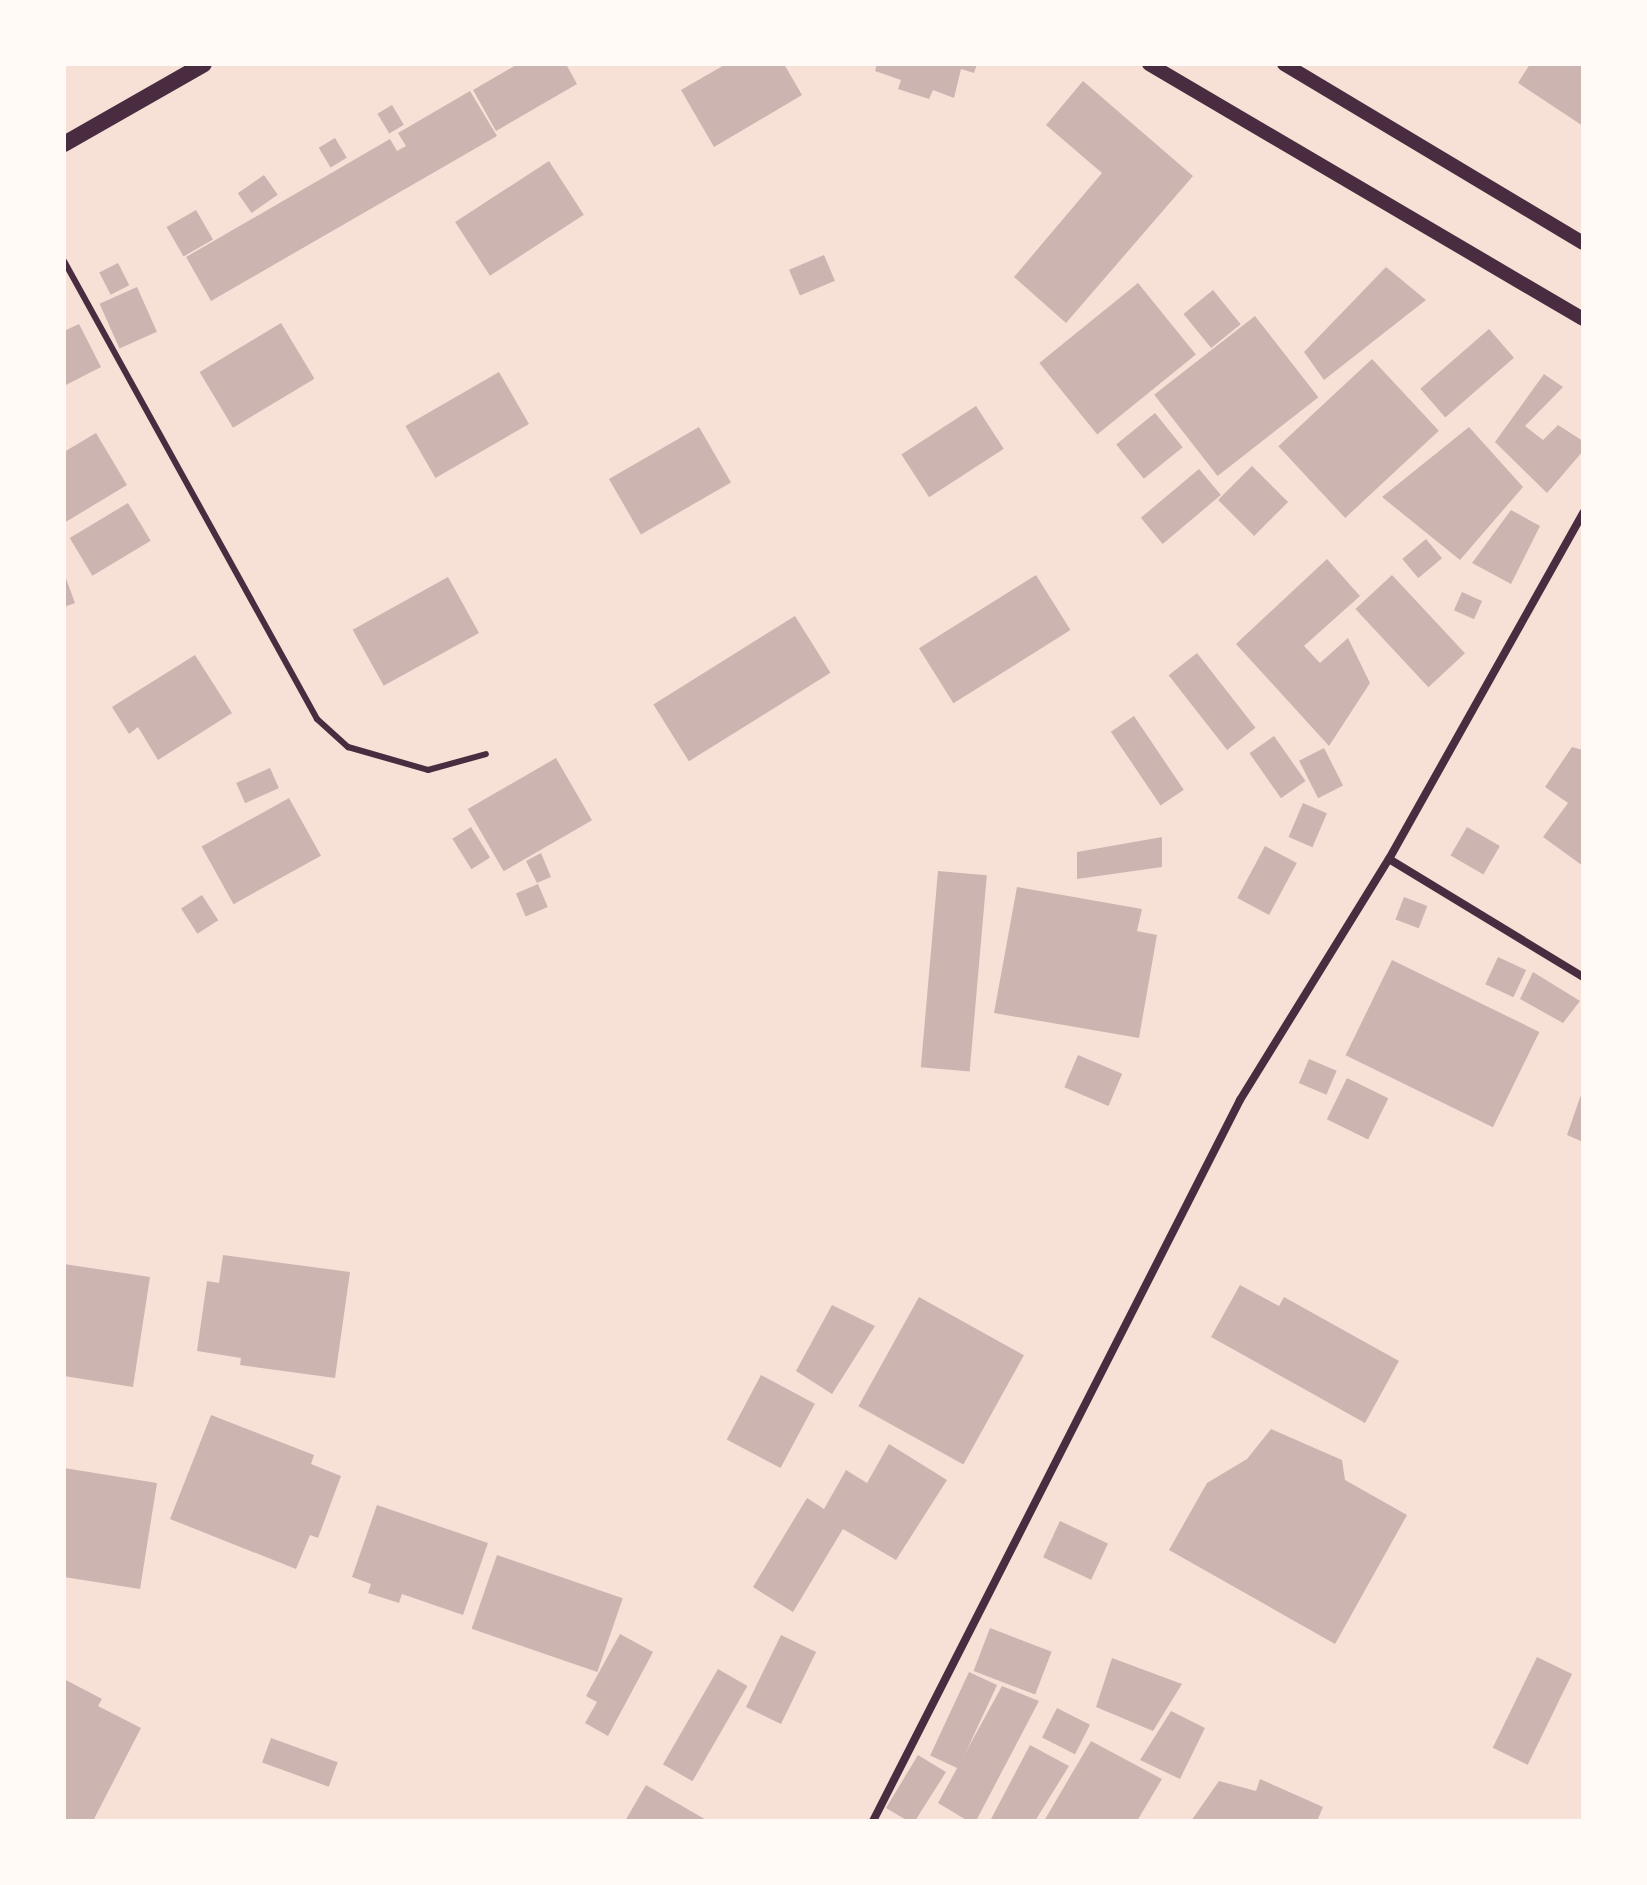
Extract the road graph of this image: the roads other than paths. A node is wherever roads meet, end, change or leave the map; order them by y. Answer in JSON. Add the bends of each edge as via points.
{"nodes":[{"id":1,"x":204,"y":64,"type":"edge"},
{"id":2,"x":1149,"y":64,"type":"edge"},
{"id":3,"x":1284,"y":64,"type":"edge"},
{"id":4,"x":64,"y":144,"type":"edge"},
{"id":5,"x":1583,"y":243,"type":"edge"},
{"id":6,"x":64,"y":261,"type":"edge"},
{"id":7,"x":1583,"y":319,"type":"edge"},
{"id":8,"x":1583,"y":513,"type":"edge"},
{"id":9,"x":486,"y":754,"type":"dead end"},
{"id":10,"x":1389,"y":859,"type":"junction"},
{"id":11,"x":1583,"y":977,"type":"edge"},
{"id":12,"x":873,"y":1821,"type":"edge"}],
"edges":[{"from":1,"to":4,"type":"main road"},
{"from":2,"to":7,"type":"street"},
{"from":3,"to":5,"type":"street"},
{"from":6,"to":9,"type":"lane","via":[[317,719],[348,747],[428,770]]},
{"from":8,"to":10,"type":"street"},
{"from":10,"to":11,"type":"street"},
{"from":10,"to":12,"type":"street","via":[[1240,1100]]}]}
